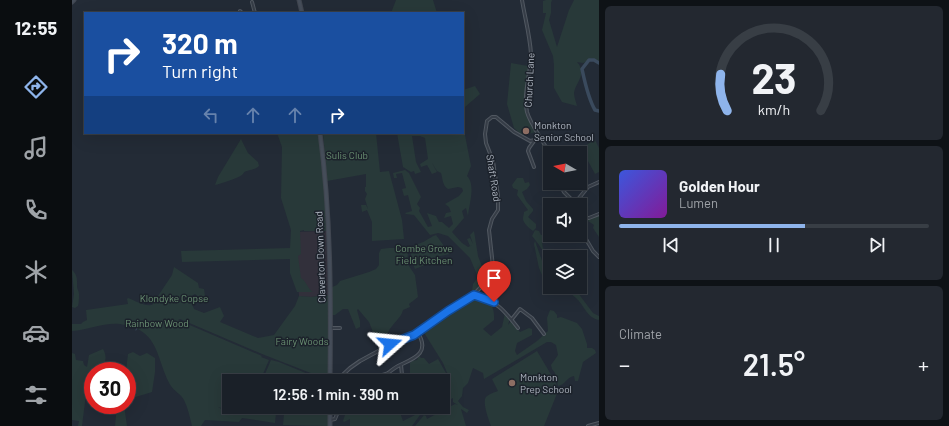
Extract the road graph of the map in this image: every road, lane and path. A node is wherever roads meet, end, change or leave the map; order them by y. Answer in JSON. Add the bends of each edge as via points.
{"nodes":[{"id":1,"x":74,"y":0,"type":"edge"},
{"id":2,"x":298,"y":0,"type":"edge"},
{"id":3,"x":522,"y":0,"type":"edge"},
{"id":4,"x":72,"y":2,"type":"edge"},
{"id":5,"x":252,"y":2,"type":"dead end"},
{"id":6,"x":254,"y":12,"type":"edge"},
{"id":7,"x":302,"y":12,"type":"edge"},
{"id":8,"x":320,"y":134,"type":"edge"},
{"id":9,"x":541,"y":137,"type":"junction"},
{"id":10,"x":535,"y":140,"type":"junction"},
{"id":11,"x":546,"y":146,"type":"edge"},
{"id":12,"x":534,"y":167,"type":"dead end"},
{"id":13,"x":599,"y":182,"type":"edge"},
{"id":14,"x":563,"y":190,"type":"edge"},
{"id":15,"x":570,"y":198,"type":"edge"},
{"id":16,"x":580,"y":198,"type":"edge"},
{"id":17,"x":599,"y":214,"type":"edge"},
{"id":18,"x":587,"y":218,"type":"edge"},
{"id":19,"x":587,"y":241,"type":"edge"},
{"id":20,"x":599,"y":257,"type":"edge"},
{"id":21,"x":474,"y":295,"type":"junction"},
{"id":22,"x":512,"y":319,"type":"junction"},
{"id":23,"x":329,"y":328,"type":"junction"},
{"id":24,"x":340,"y":328,"type":"dead end"},
{"id":25,"x":518,"y":328,"type":"dead end"},
{"id":26,"x":418,"y":333,"type":"junction"},
{"id":27,"x":544,"y":334,"type":"dead end"},
{"id":28,"x":402,"y":365,"type":"junction"},
{"id":29,"x":330,"y":374,"type":"edge"},
{"id":30,"x":344,"y":374,"type":"edge"},
{"id":31,"x":384,"y":374,"type":"edge"},
{"id":32,"x":402,"y":374,"type":"edge"},
{"id":33,"x":330,"y":414,"type":"edge"},
{"id":34,"x":337,"y":414,"type":"edge"},
{"id":35,"x":330,"y":420,"type":"junction"},
{"id":36,"x":599,"y":422,"type":"edge"},
{"id":37,"x":330,"y":426,"type":"edge"},
{"id":38,"x":588,"y":426,"type":"edge"}],
"edges":[{"from":1,"to":4,"type":"street"},
{"from":2,"to":7,"type":"street"},
{"from":3,"to":9,"type":"street","name":"Church Lane","via":[[530,48],[527,110]]},
{"from":5,"to":6,"type":"street"},
{"from":8,"to":23,"type":"street","name":"Claverton Down Road","via":[[326,185]]},
{"from":9,"to":10,"type":"street"},
{"from":9,"to":11,"type":"street","name":"Church Lane"},
{"from":10,"to":12,"type":"street","via":[[528,151]]},
{"from":10,"to":21,"type":"street","name":"Shaft Road","via":[[528,141],[496,117],[486,124],[485,139],[493,161],[498,208],[489,230],[492,270],[487,281]]},
{"from":13,"to":16,"type":"street","via":[[589,185]]},
{"from":14,"to":15,"type":"street"},
{"from":17,"to":18,"type":"street"},
{"from":19,"to":20,"type":"street"},
{"from":21,"to":22,"type":"street","via":[[494,302]]},
{"from":21,"to":26,"type":"street","name":"Shaft Road"},
{"from":22,"to":25,"type":"street"},
{"from":22,"to":27,"type":"street","via":[[520,309],[532,318]]},
{"from":23,"to":24,"type":"street"},
{"from":23,"to":29,"type":"street","name":"Claverton Down Road"},
{"from":26,"to":28,"type":"street","via":[[421,351],[414,359]]},
{"from":26,"to":30,"type":"street","name":"Shaft Road","via":[[393,343],[354,365]]},
{"from":28,"to":31,"type":"street"},
{"from":28,"to":32,"type":"street"},
{"from":33,"to":35,"type":"street"},
{"from":34,"to":35,"type":"street","via":[[335,420]]},
{"from":35,"to":37,"type":"street"},
{"from":36,"to":38,"type":"street"}]}
